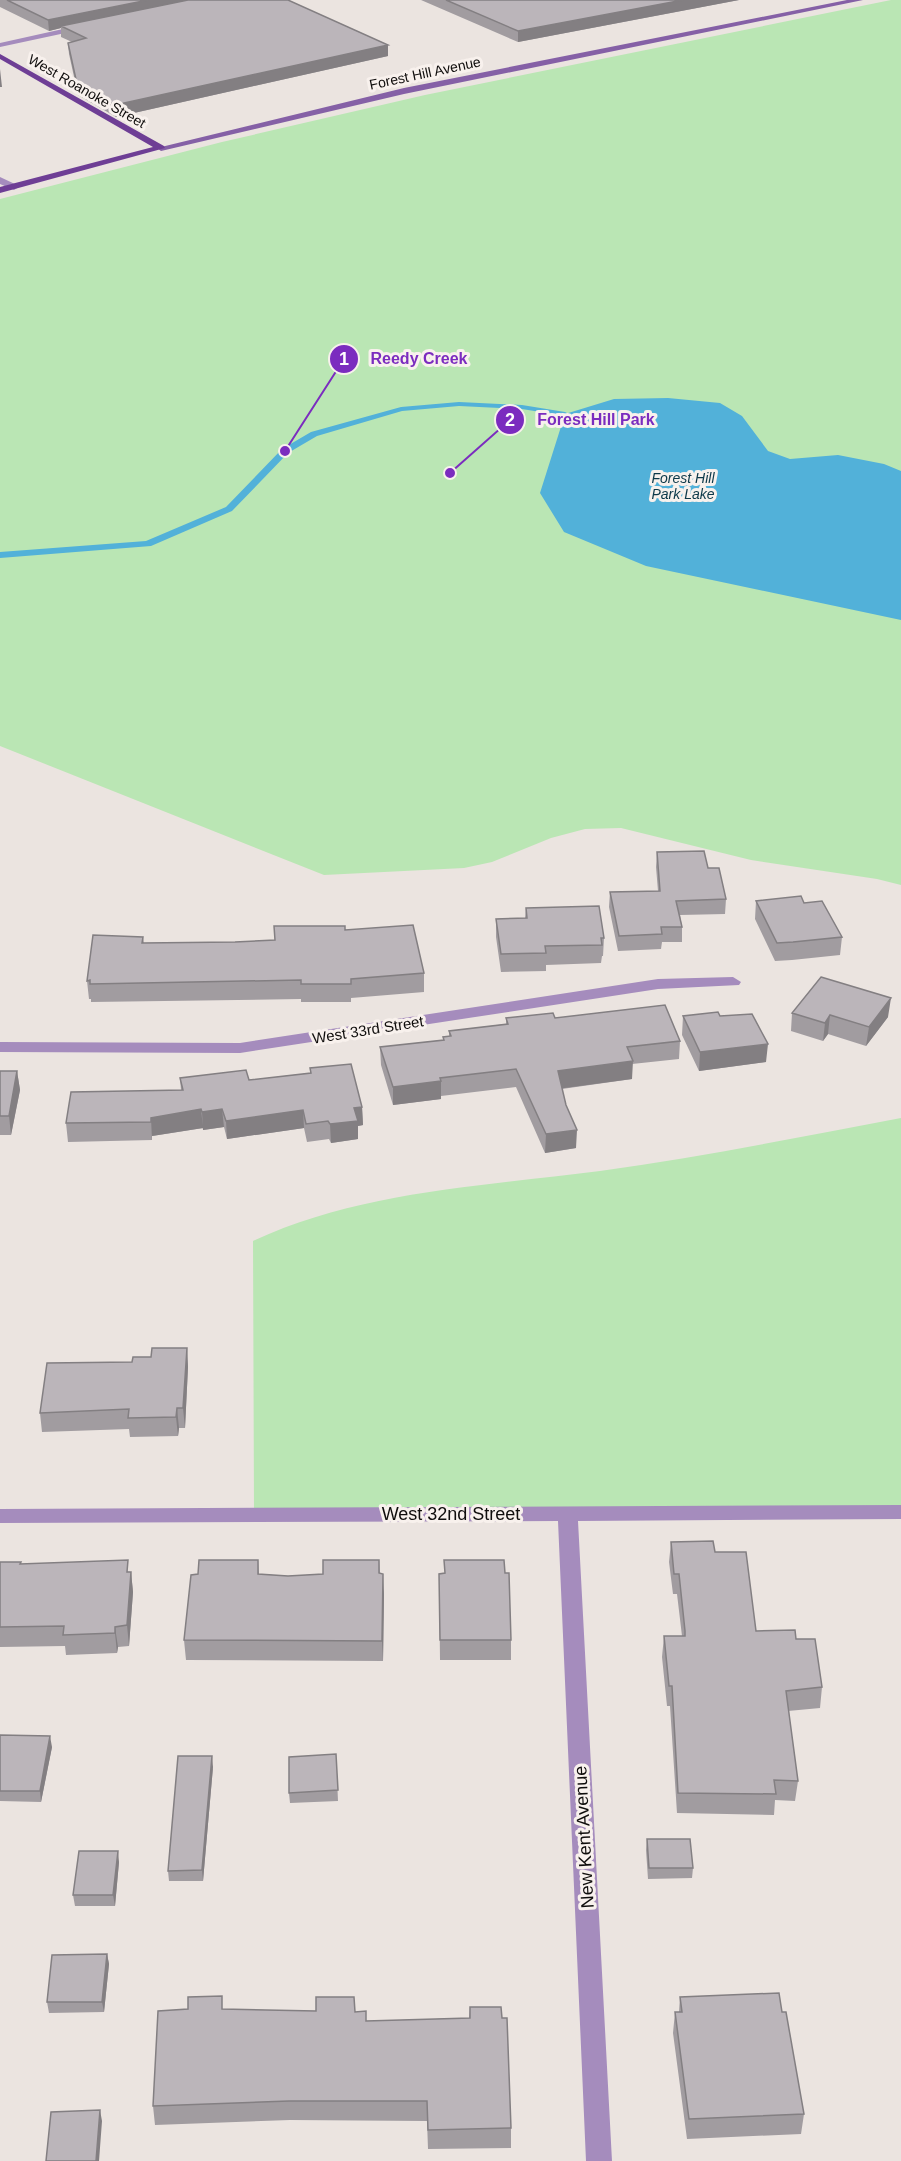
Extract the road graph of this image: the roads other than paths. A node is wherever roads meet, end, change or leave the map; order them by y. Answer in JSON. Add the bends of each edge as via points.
{"nodes":[{"id":1,"x":859,"y":0,"type":"edge"},
{"id":2,"x":94,"y":24,"type":"edge"},
{"id":3,"x":0,"y":45,"type":"edge"},
{"id":4,"x":0,"y":56,"type":"edge"},
{"id":5,"x":161,"y":148,"type":"junction"},
{"id":6,"x":0,"y":180,"type":"edge"},
{"id":7,"x":14,"y":187,"type":"junction"},
{"id":8,"x":0,"y":190,"type":"edge"},
{"id":9,"x":733,"y":982,"type":"dead end"},
{"id":10,"x":0,"y":1047,"type":"edge"},
{"id":11,"x":901,"y":1512,"type":"edge"},
{"id":12,"x":568,"y":1513,"type":"junction"},
{"id":13,"x":0,"y":1516,"type":"edge"},
{"id":14,"x":599,"y":2161,"type":"edge"}],
"edges":[{"from":1,"to":5,"type":"main road","name":"Forest Hill Avenue","via":[[404,91]]},
{"from":2,"to":3,"type":"street"},
{"from":4,"to":5,"type":"main road","name":"West Roanoke Street"},
{"from":5,"to":7,"type":"main road","name":"Forest Hill Avenue"},
{"from":6,"to":7,"type":"street"},
{"from":7,"to":8,"type":"main road","name":"Forest Hill Avenue"},
{"from":9,"to":10,"type":"street","name":"West 33rd Street","via":[[658,984],[240,1048]]},
{"from":11,"to":12,"type":"street","name":"West 32nd Street"},
{"from":12,"to":13,"type":"street","name":"West 32nd Street"},
{"from":12,"to":14,"type":"street","name":"New Kent Avenue"}]}
